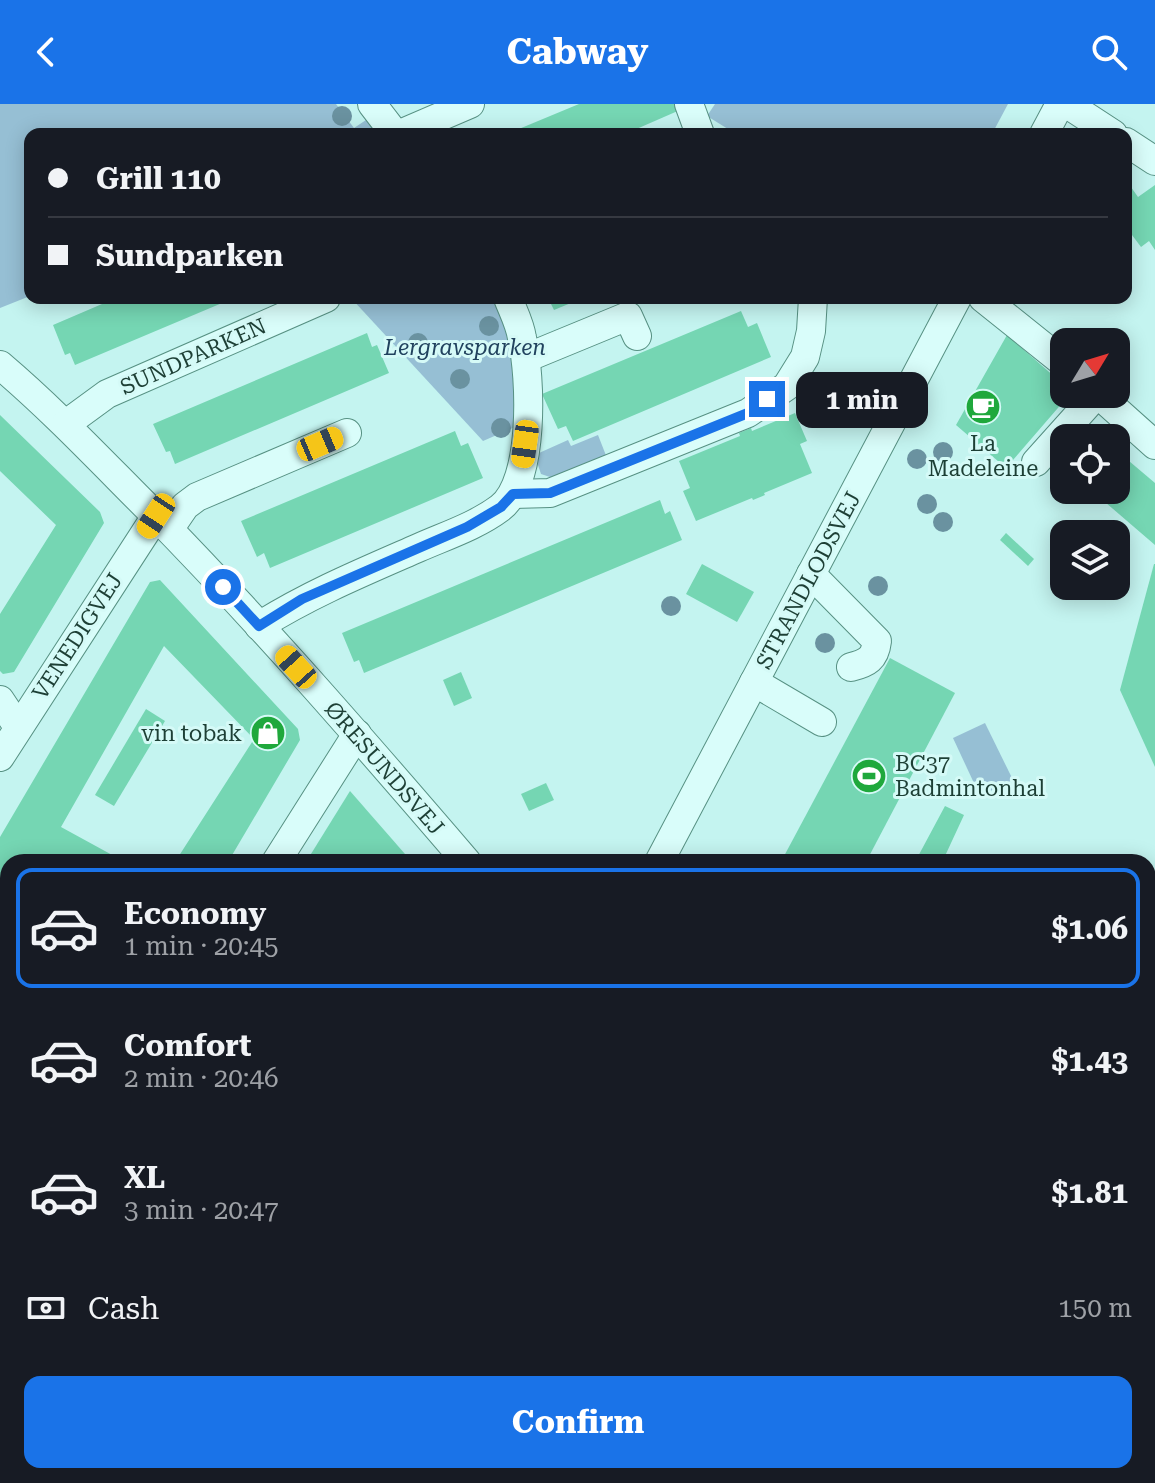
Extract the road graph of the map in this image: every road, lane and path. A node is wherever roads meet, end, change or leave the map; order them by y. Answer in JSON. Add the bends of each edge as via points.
{"nodes":[{"id":1,"x":372,"y":104,"type":"edge"},
{"id":2,"x":470,"y":104,"type":"edge"},
{"id":3,"x":689,"y":104,"type":"edge"},
{"id":4,"x":1060,"y":104,"type":"edge"},
{"id":5,"x":1067,"y":104,"type":"edge"},
{"id":6,"x":392,"y":128,"type":"edge"},
{"id":7,"x":412,"y":128,"type":"edge"},
{"id":8,"x":698,"y":128,"type":"edge"},
{"id":9,"x":1047,"y":128,"type":"edge"},
{"id":10,"x":1104,"y":128,"type":"edge"},
{"id":11,"x":1132,"y":146,"type":"edge"},
{"id":12,"x":1155,"y":161,"type":"edge"},
{"id":13,"x":312,"y":304,"type":"edge"},
{"id":14,"x":510,"y":304,"type":"edge"},
{"id":15,"x":813,"y":304,"type":"edge"},
{"id":16,"x":954,"y":304,"type":"edge"},
{"id":17,"x":990,"y":304,"type":"edge"},
{"id":18,"x":637,"y":336,"type":"dead end"},
{"id":19,"x":1050,"y":352,"type":"edge"},
{"id":20,"x":526,"y":358,"type":"junction"},
{"id":21,"x":0,"y":365,"type":"edge"},
{"id":22,"x":1085,"y":408,"type":"edge"},
{"id":23,"x":1114,"y":408,"type":"edge"},
{"id":24,"x":66,"y":424,"type":"junction"},
{"id":25,"x":347,"y":433,"type":"dead end"},
{"id":26,"x":1155,"y":445,"type":"edge"},
{"id":27,"x":1036,"y":462,"type":"dead end"},
{"id":28,"x":513,"y":494,"type":"junction"},
{"id":29,"x":163,"y":522,"type":"junction"},
{"id":30,"x":811,"y":574,"type":"junction"},
{"id":31,"x":259,"y":626,"type":"junction"},
{"id":32,"x":851,"y":667,"type":"dead end"},
{"id":33,"x":754,"y":682,"type":"junction"},
{"id":34,"x":0,"y":700,"type":"edge"},
{"id":35,"x":822,"y":722,"type":"dead end"},
{"id":36,"x":9,"y":727,"type":"edge"},
{"id":37,"x":357,"y":734,"type":"junction"},
{"id":38,"x":0,"y":757,"type":"edge"},
{"id":39,"x":281,"y":854,"type":"edge"},
{"id":40,"x":460,"y":854,"type":"edge"},
{"id":41,"x":663,"y":854,"type":"edge"}],
"edges":[{"from":1,"to":6,"type":"street"},
{"from":2,"to":7,"type":"street"},
{"from":3,"to":8,"type":"street"},
{"from":4,"to":9,"type":"street"},
{"from":5,"to":10,"type":"street"},
{"from":11,"to":12,"type":"street"},
{"from":13,"to":24,"type":"street","name":"SUNDPARKEN","via":[[107,394]]},
{"from":14,"to":20,"type":"street"},
{"from":15,"to":28,"type":"street","via":[[805,357],[787,386],[748,413],[550,493]]},
{"from":16,"to":30,"type":"street","name":"STRANDLODSVEJ"},
{"from":17,"to":19,"type":"street"},
{"from":18,"to":20,"type":"street","via":[[628,316]]},
{"from":20,"to":28,"type":"street","via":[[528,424]]},
{"from":21,"to":24,"type":"street","name":"ØRESUNDSVEJ"},
{"from":22,"to":27,"type":"street"},
{"from":23,"to":26,"type":"street"},
{"from":24,"to":29,"type":"street","name":"ØRESUNDSVEJ"},
{"from":25,"to":29,"type":"street","via":[[197,497]]},
{"from":28,"to":31,"type":"street","via":[[467,527],[302,599]]},
{"from":29,"to":31,"type":"street","name":"ØRESUNDSVEJ"},
{"from":29,"to":36,"type":"street","name":"VENEDIGVEJ"},
{"from":30,"to":32,"type":"street","via":[[877,641],[867,663]]},
{"from":30,"to":33,"type":"street","name":"STRANDLODSVEJ"},
{"from":31,"to":37,"type":"street","name":"ØRESUNDSVEJ"},
{"from":33,"to":35,"type":"street"},
{"from":33,"to":41,"type":"street","name":"STRANDLODSVEJ"},
{"from":34,"to":36,"type":"street"},
{"from":36,"to":38,"type":"street","name":"VENEDIGVEJ"},
{"from":37,"to":39,"type":"street"},
{"from":37,"to":40,"type":"street","name":"ØRESUNDSVEJ"}]}
